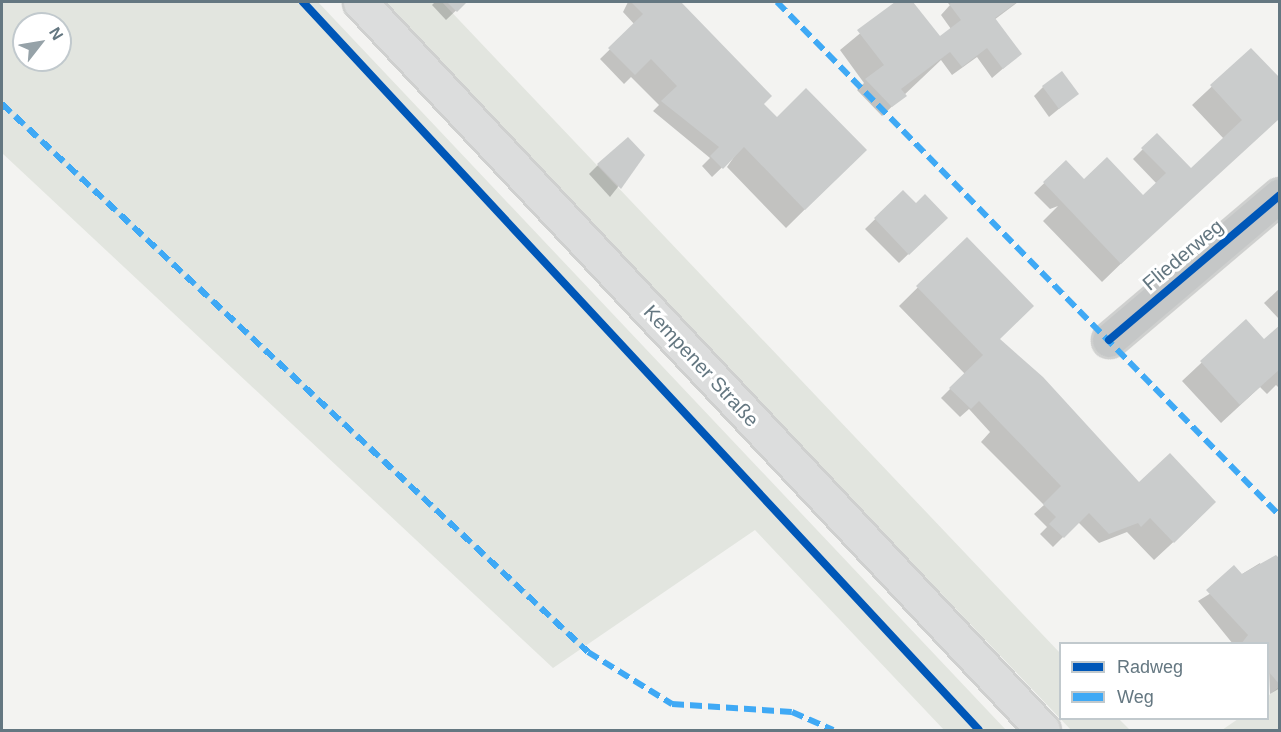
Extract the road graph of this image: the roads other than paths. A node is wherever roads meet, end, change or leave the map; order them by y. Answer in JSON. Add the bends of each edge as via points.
{"nodes":[{"id":1,"x":360,"y":2,"type":"edge"},
{"id":2,"x":1280,"y":195,"type":"edge"},
{"id":3,"x":1109,"y":340,"type":"dead end"},
{"id":4,"x":1043,"y":730,"type":"edge"}],
"edges":[{"from":1,"to":4,"type":"main road","name":"Kempener Straße"},
{"from":2,"to":3,"type":"street","name":"Fliederweg"}]}
